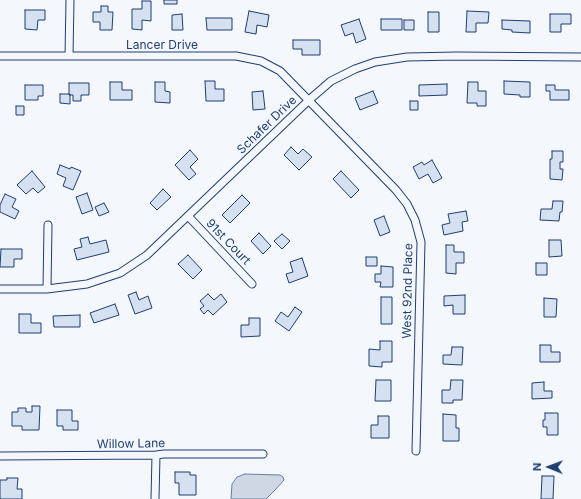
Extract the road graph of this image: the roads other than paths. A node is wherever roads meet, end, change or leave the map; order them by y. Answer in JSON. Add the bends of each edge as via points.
{"nodes":[{"id":1,"x":70,"y":0,"type":"edge"},
{"id":2,"x":0,"y":56,"type":"edge"},
{"id":3,"x":68,"y":56,"type":"junction"},
{"id":4,"x":581,"y":57,"type":"edge"},
{"id":5,"x":309,"y":100,"type":"junction"},
{"id":6,"x":188,"y":216,"type":"junction"},
{"id":7,"x":48,"y":225,"type":"dead end"},
{"id":8,"x":252,"y":284,"type":"dead end"},
{"id":9,"x":0,"y":289,"type":"edge"},
{"id":10,"x":47,"y":289,"type":"junction"},
{"id":11,"x":416,"y":451,"type":"dead end"},
{"id":12,"x":263,"y":454,"type":"dead end"},
{"id":13,"x":156,"y":455,"type":"junction"},
{"id":14,"x":0,"y":456,"type":"edge"},
{"id":15,"x":155,"y":499,"type":"edge"}],
"edges":[{"from":1,"to":3,"type":"street"},
{"from":2,"to":3,"type":"street","name":"Lancer Drive"},
{"from":3,"to":5,"type":"street","name":"Lancer Drive","via":[[236,56],[261,61],[280,71]]},
{"from":4,"to":5,"type":"street","name":"Schafer Drive","via":[[407,57],[375,62],[331,81]]},
{"from":5,"to":6,"type":"street","name":"Schafer Drive"},
{"from":5,"to":11,"type":"street","name":"West 92nd Place","via":[[396,190],[416,220],[421,242]]},
{"from":6,"to":8,"type":"street","name":"91st Court"},
{"from":6,"to":10,"type":"street","name":"Schafer Drive","via":[[147,255],[120,273],[87,284]]},
{"from":7,"to":10,"type":"street"},
{"from":9,"to":10,"type":"street","name":"Schafer Drive"},
{"from":12,"to":13,"type":"street","name":"Willow Lane"},
{"from":13,"to":14,"type":"street","name":"Willow Lane"},
{"from":13,"to":15,"type":"street"}]}
